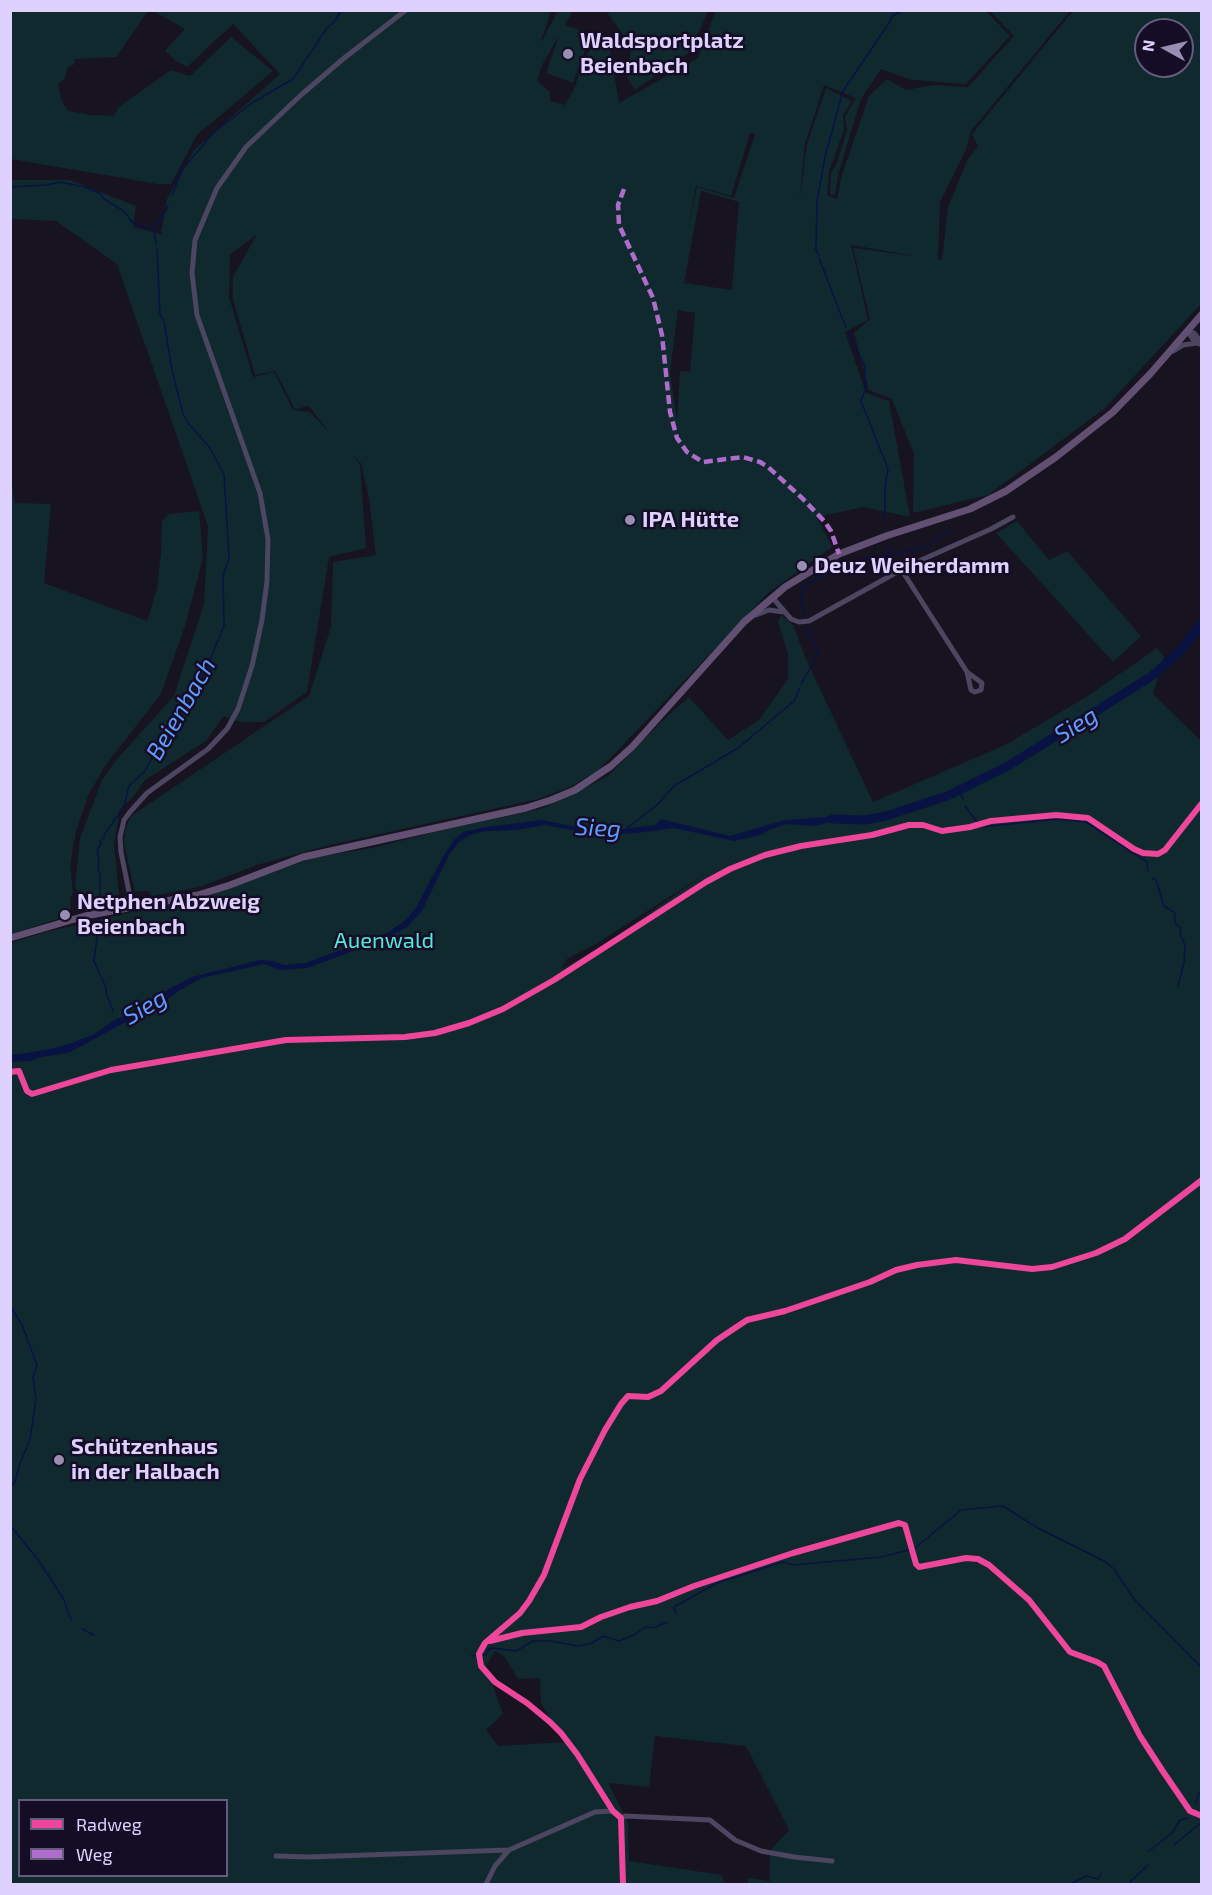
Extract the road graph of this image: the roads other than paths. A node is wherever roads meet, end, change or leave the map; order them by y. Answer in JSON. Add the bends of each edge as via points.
{"nodes":[{"id":1,"x":406,"y":10,"type":"edge"},
{"id":2,"x":1202,"y":314,"type":"edge"},
{"id":3,"x":1187,"y":331,"type":"junction"},
{"id":4,"x":1200,"y":343,"type":"edge"},
{"id":5,"x":1166,"y":355,"type":"junction"},
{"id":6,"x":1013,"y":517,"type":"dead end"},
{"id":7,"x":901,"y":569,"type":"junction"},
{"id":8,"x":772,"y":597,"type":"junction"},
{"id":9,"x":785,"y":613,"type":"junction"},
{"id":10,"x":749,"y":618,"type":"junction"},
{"id":11,"x":968,"y":672,"type":"dead end"},
{"id":12,"x":132,"y":907,"type":"junction"},
{"id":13,"x":10,"y":938,"type":"edge"},
{"id":14,"x":485,"y":1643,"type":"dead end"},
{"id":15,"x":614,"y":1811,"type":"junction"},
{"id":16,"x":621,"y":1818,"type":"junction"},
{"id":17,"x":509,"y":1850,"type":"junction"},
{"id":18,"x":276,"y":1856,"type":"dead end"},
{"id":19,"x":832,"y":1861,"type":"dead end"},
{"id":20,"x":486,"y":1884,"type":"edge"},
{"id":21,"x":623,"y":1884,"type":"edge"}],
"edges":[{"from":1,"to":12,"type":"street","via":[[343,59],[246,147],[218,188],[195,240],[192,279],[197,315],[260,493],[268,539],[264,613],[241,701],[227,729],[208,749],[147,793],[124,820],[121,852]]},
{"from":2,"to":3,"type":"main road"},
{"from":3,"to":4,"type":"street","via":[[1194,333]]},
{"from":3,"to":5,"type":"main road"},
{"from":4,"to":5,"type":"street","via":[[1183,345]]},
{"from":5,"to":8,"type":"main road","via":[[1113,412],[1006,491],[970,509],[839,554]]},
{"from":6,"to":7,"type":"street"},
{"from":7,"to":9,"type":"street","via":[[809,621],[795,621]]},
{"from":7,"to":11,"type":"street"},
{"from":8,"to":9,"type":"street"},
{"from":8,"to":10,"type":"main road"},
{"from":9,"to":10,"type":"street","via":[[769,610]]},
{"from":10,"to":12,"type":"main road","via":[[632,747],[575,790],[526,808],[303,856],[198,895]]},
{"from":12,"to":13,"type":"main road"},
{"from":14,"to":15,"type":"street","via":[[479,1654],[481,1666],[495,1682],[561,1733]]},
{"from":15,"to":16,"type":"street"},
{"from":15,"to":17,"type":"street","via":[[595,1812]]},
{"from":16,"to":19,"type":"street","via":[[710,1820],[735,1840],[761,1851]]},
{"from":16,"to":21,"type":"street"},
{"from":17,"to":18,"type":"street"},
{"from":17,"to":20,"type":"street"}]}
